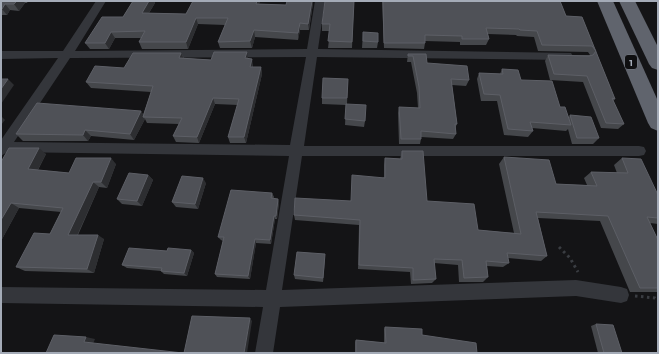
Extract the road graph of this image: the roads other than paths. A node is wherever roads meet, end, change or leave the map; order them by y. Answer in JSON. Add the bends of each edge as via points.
{"nodes":[{"id":1,"x":101,"y":1,"type":"edge"},
{"id":2,"x":320,"y":1,"type":"edge"},
{"id":3,"x":605,"y":1,"type":"edge"},
{"id":4,"x":627,"y":1,"type":"edge"},
{"id":5,"x":311,"y":53,"type":"junction"},
{"id":6,"x":67,"y":54,"type":"junction"},
{"id":7,"x":1,"y":55,"type":"edge"},
{"id":8,"x":576,"y":56,"type":"edge"},
{"id":9,"x":658,"y":64,"type":"edge"},
{"id":10,"x":658,"y":123,"type":"edge"},
{"id":11,"x":2,"y":148,"type":"edge"},
{"id":12,"x":297,"y":151,"type":"junction"},
{"id":13,"x":639,"y":151,"type":"dead end"},
{"id":14,"x":1,"y":295,"type":"edge"},
{"id":15,"x":621,"y":295,"type":"road end"},
{"id":16,"x":274,"y":299,"type":"junction"},
{"id":17,"x":264,"y":353,"type":"edge"}],
"edges":[{"from":1,"to":6,"type":"street"},
{"from":2,"to":5,"type":"street"},
{"from":3,"to":10,"type":"highway","number":"1"},
{"from":4,"to":9,"type":"highway","number":"1"},
{"from":5,"to":6,"type":"street"},
{"from":5,"to":8,"type":"street"},
{"from":5,"to":12,"type":"street"},
{"from":6,"to":7,"type":"street"},
{"from":6,"to":11,"type":"street"},
{"from":11,"to":12,"type":"street"},
{"from":12,"to":13,"type":"street"},
{"from":12,"to":16,"type":"street"},
{"from":14,"to":16,"type":"street"},
{"from":15,"to":16,"type":"street","via":[[576,288]]},
{"from":16,"to":17,"type":"street"}]}
